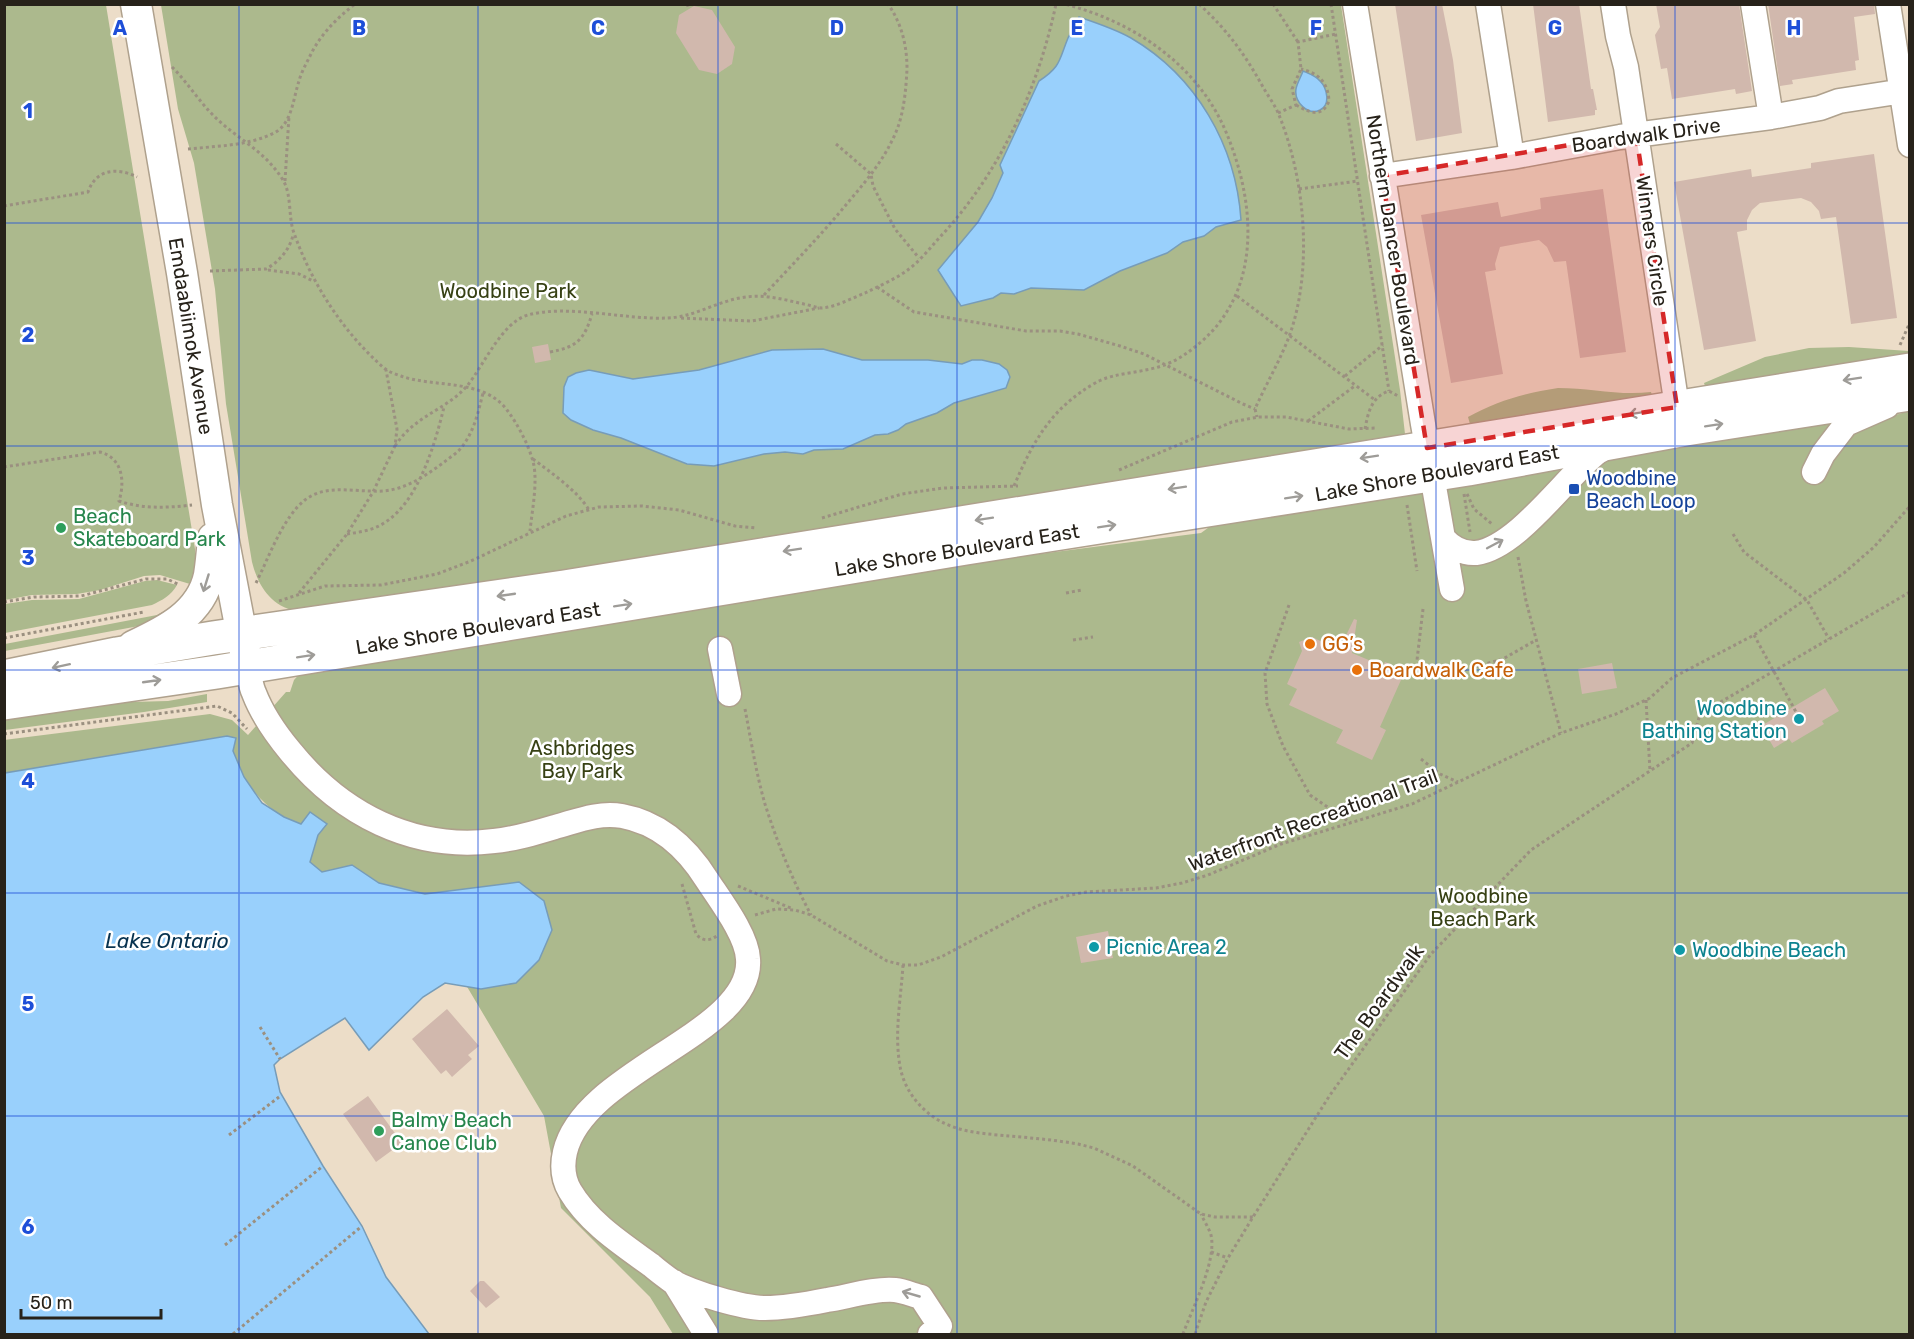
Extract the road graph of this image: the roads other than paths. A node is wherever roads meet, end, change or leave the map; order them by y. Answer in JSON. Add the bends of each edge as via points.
{"nodes":[{"id":1,"x":136,"y":4,"type":"edge"},
{"id":2,"x":1355,"y":4,"type":"edge"},
{"id":3,"x":1488,"y":4,"type":"edge"},
{"id":4,"x":1613,"y":4,"type":"edge"},
{"id":5,"x":1753,"y":4,"type":"edge"},
{"id":6,"x":1888,"y":4,"type":"edge"},
{"id":7,"x":1905,"y":90,"type":"edge"},
{"id":8,"x":1771,"y":117,"type":"junction"},
{"id":9,"x":1636,"y":134,"type":"junction"},
{"id":10,"x":1910,"y":145,"type":"edge"},
{"id":11,"x":1512,"y":157,"type":"junction"},
{"id":12,"x":1382,"y":176,"type":"junction"},
{"id":13,"x":1904,"y":359,"type":"edge"},
{"id":14,"x":1910,"y":395,"type":"edge"},
{"id":15,"x":1677,"y":407,"type":"junction"},
{"id":16,"x":1615,"y":441,"type":"junction"},
{"id":17,"x":1430,"y":461,"type":"junction"},
{"id":18,"x":1814,"y":472,"type":"dead end"},
{"id":19,"x":204,"y":505,"type":"junction"},
{"id":20,"x":1443,"y":538,"type":"junction"},
{"id":21,"x":1452,"y":589,"type":"dead end"},
{"id":22,"x":241,"y":634,"type":"junction"},
{"id":23,"x":720,"y":649,"type":"dead end"},
{"id":24,"x":117,"y":654,"type":"junction"},
{"id":25,"x":248,"y":666,"type":"junction"},
{"id":26,"x":4,"y":677,"type":"edge"},
{"id":27,"x":737,"y":700,"type":"road end"},
{"id":28,"x":4,"y":703,"type":"edge"},
{"id":29,"x":674,"y":1282,"type":"junction"},
{"id":30,"x":742,"y":1306,"type":"junction"},
{"id":31,"x":705,"y":1333,"type":"edge"},
{"id":32,"x":930,"y":1335,"type":"edge"}],
"edges":[{"from":1,"to":19,"type":"main road","name":"Emdaabiimok Avenue","via":[[182,273]]},
{"from":2,"to":12,"type":"street","name":"Northern Dancer Boulevard"},
{"from":3,"to":11,"type":"street"},
{"from":4,"to":9,"type":"street","name":"Winners Circle"},
{"from":5,"to":8,"type":"street"},
{"from":6,"to":7,"type":"street"},
{"from":7,"to":8,"type":"street","name":"Boardwalk Drive"},
{"from":7,"to":10,"type":"street"},
{"from":8,"to":9,"type":"street","name":"Boardwalk Drive"},
{"from":9,"to":11,"type":"street","name":"Boardwalk Drive"},
{"from":9,"to":15,"type":"street","name":"Winners Circle"},
{"from":11,"to":12,"type":"street","name":"Boardwalk Drive"},
{"from":12,"to":17,"type":"street","name":"Northern Dancer Boulevard"},
{"from":13,"to":15,"type":"highway","name":"Lake Shore Boulevard East","one_way":true},
{"from":16,"to":14,"type":"highway","name":"Lake Shore Boulevard East","one_way":true},
{"from":14,"to":18,"type":"street","via":[[1846,424]]},
{"from":15,"to":17,"type":"highway","name":"Lake Shore Boulevard East","one_way":true},
{"from":16,"to":17,"type":"highway","name":"Lake Shore Boulevard East"},
{"from":20,"to":16,"type":"street","one_way":true,"via":[[1461,551],[1476,553],[1493,547],[1518,530],[1594,455]]},
{"from":17,"to":20,"type":"street","name":"Northern Dancer Boulevard"},
{"from":17,"to":22,"type":"highway","name":"Lake Shore Boulevard East","one_way":true},
{"from":25,"to":17,"type":"highway","name":"Lake Shore Boulevard East","one_way":true,"via":[[966,548]]},
{"from":19,"to":22,"type":"main road","name":"Emdaabiimok Avenue"},
{"from":19,"to":24,"type":"main road","one_way":true,"via":[[209,576],[203,594],[174,626]]},
{"from":20,"to":21,"type":"street","name":"Northern Dancer Boulevard"},
{"from":22,"to":24,"type":"highway","name":"Lake Shore Boulevard East"},
{"from":22,"to":25,"type":"main road","name":"Emdaabiimok Avenue"},
{"from":23,"to":27,"type":"street"},
{"from":24,"to":26,"type":"highway","name":"Lake Shore Boulevard East","one_way":true},
{"from":28,"to":25,"type":"highway","name":"Lake Shore Boulevard East","one_way":true},
{"from":25,"to":29,"type":"street","via":[[253,692],[275,732],[307,772],[347,806],[375,821],[431,841],[460,843],[527,835],[584,817],[621,816],[664,832],[705,876],[746,947],[748,972],[744,983],[734,1000],[700,1029],[632,1074],[589,1109],[572,1133],[563,1164],[571,1194],[601,1228]]},
{"from":29,"to":30,"type":"street"},
{"from":29,"to":31,"type":"street"},
{"from":30,"to":31,"type":"street"},
{"from":32,"to":30,"type":"street","one_way":true,"via":[[940,1326],[921,1297],[894,1290],[766,1308]]}]}
